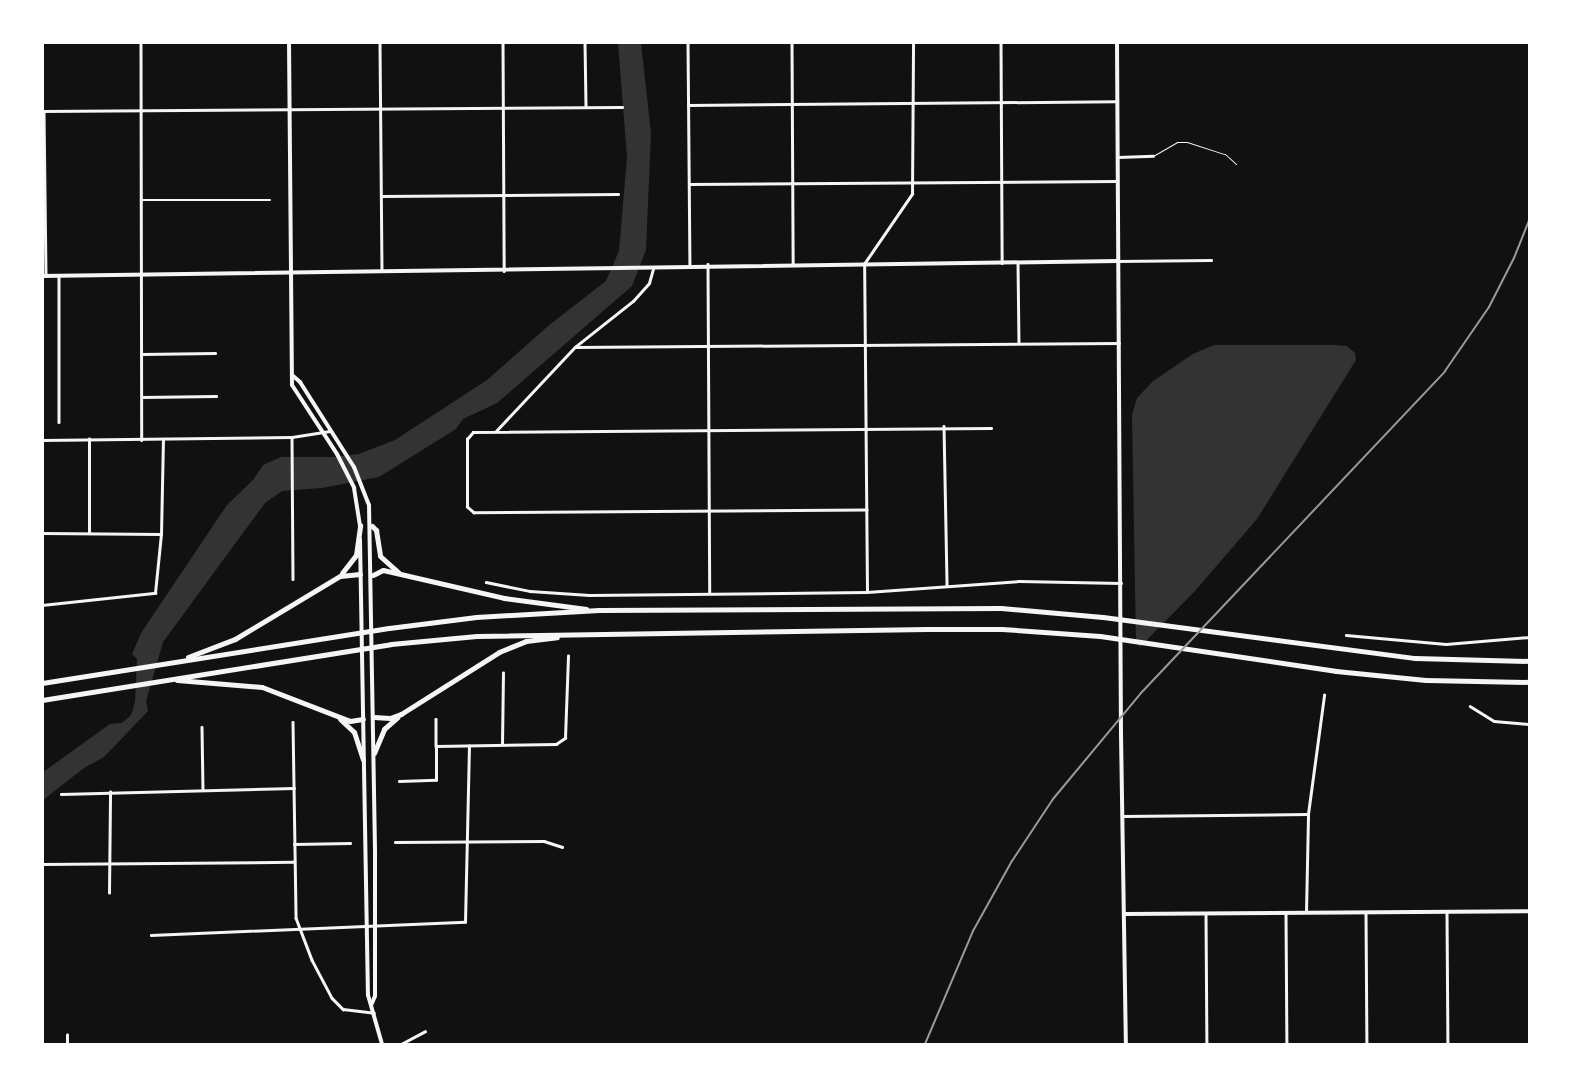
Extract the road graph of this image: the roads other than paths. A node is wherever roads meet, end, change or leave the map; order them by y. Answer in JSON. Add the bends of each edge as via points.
{"nodes":[{"id":1,"x":141,"y":42,"type":"edge"},
{"id":2,"x":289,"y":42,"type":"edge"},
{"id":3,"x":380,"y":42,"type":"edge"},
{"id":4,"x":503,"y":42,"type":"edge"},
{"id":5,"x":586,"y":42,"type":"edge"},
{"id":6,"x":688,"y":42,"type":"edge"},
{"id":7,"x":792,"y":42,"type":"edge"},
{"id":8,"x":913,"y":42,"type":"edge"},
{"id":9,"x":1001,"y":42,"type":"edge"},
{"id":10,"x":1117,"y":42,"type":"edge"},
{"id":11,"x":1118,"y":101,"type":"junction"},
{"id":12,"x":1001,"y":102,"type":"junction"},
{"id":13,"x":912,"y":103,"type":"junction"},
{"id":14,"x":793,"y":104,"type":"junction"},
{"id":15,"x":688,"y":105,"type":"junction"},
{"id":16,"x":503,"y":106,"type":"junction"},
{"id":17,"x":586,"y":106,"type":"junction"},
{"id":18,"x":622,"y":107,"type":"dead end"},
{"id":19,"x":289,"y":108,"type":"junction"},
{"id":20,"x":381,"y":108,"type":"junction"},
{"id":21,"x":141,"y":110,"type":"junction"},
{"id":22,"x":43,"y":111,"type":"edge"},
{"id":23,"x":1153,"y":156,"type":"joint"},
{"id":24,"x":1118,"y":157,"type":"junction"},
{"id":25,"x":1236,"y":164,"type":"dead end"},
{"id":26,"x":1117,"y":181,"type":"junction"},
{"id":27,"x":913,"y":182,"type":"junction"},
{"id":28,"x":1002,"y":182,"type":"junction"},
{"id":29,"x":689,"y":184,"type":"junction"},
{"id":30,"x":793,"y":184,"type":"junction"},
{"id":31,"x":618,"y":194,"type":"dead end"},
{"id":32,"x":503,"y":195,"type":"junction"},
{"id":33,"x":381,"y":196,"type":"junction"},
{"id":34,"x":141,"y":200,"type":"junction"},
{"id":35,"x":270,"y":200,"type":"dead end"},
{"id":36,"x":1211,"y":260,"type":"dead end"},
{"id":37,"x":1118,"y":261,"type":"junction"},
{"id":38,"x":1018,"y":262,"type":"junction"},
{"id":39,"x":1002,"y":263,"type":"junction"},
{"id":40,"x":708,"y":264,"type":"junction"},
{"id":41,"x":793,"y":264,"type":"junction"},
{"id":42,"x":864,"y":264,"type":"junction"},
{"id":43,"x":690,"y":265,"type":"junction"},
{"id":44,"x":653,"y":269,"type":"junction"},
{"id":45,"x":504,"y":271,"type":"junction"},
{"id":46,"x":382,"y":272,"type":"junction"},
{"id":47,"x":290,"y":274,"type":"junction"},
{"id":48,"x":142,"y":275,"type":"junction"},
{"id":49,"x":44,"y":276,"type":"edge"},
{"id":50,"x":58,"y":276,"type":"junction"},
{"id":51,"x":1120,"y":343,"type":"junction"},
{"id":52,"x":865,"y":344,"type":"junction"},
{"id":53,"x":1020,"y":344,"type":"junction"},
{"id":54,"x":709,"y":346,"type":"junction"},
{"id":55,"x":575,"y":347,"type":"junction"},
{"id":56,"x":214,"y":353,"type":"dead end"},
{"id":57,"x":142,"y":354,"type":"junction"},
{"id":58,"x":292,"y":375,"type":"junction"},
{"id":59,"x":216,"y":396,"type":"dead end"},
{"id":60,"x":142,"y":397,"type":"junction"},
{"id":61,"x":59,"y":422,"type":"dead end"},
{"id":62,"x":944,"y":426,"type":"junction"},
{"id":63,"x":866,"y":427,"type":"junction"},
{"id":64,"x":709,"y":428,"type":"junction"},
{"id":65,"x":991,"y":428,"type":"dead end"},
{"id":66,"x":330,"y":430,"type":"junction"},
{"id":67,"x":495,"y":432,"type":"junction"},
{"id":68,"x":322,"y":433,"type":"junction"},
{"id":69,"x":292,"y":438,"type":"junction"},
{"id":70,"x":42,"y":440,"type":"edge"},
{"id":71,"x":89,"y":440,"type":"junction"},
{"id":72,"x":142,"y":440,"type":"junction"},
{"id":73,"x":163,"y":440,"type":"junction"},
{"id":74,"x":709,"y":510,"type":"junction"},
{"id":75,"x":866,"y":510,"type":"junction"},
{"id":76,"x":360,"y":525,"type":"junction"},
{"id":77,"x":372,"y":526,"type":"junction"},
{"id":78,"x":89,"y":532,"type":"junction"},
{"id":79,"x":42,"y":533,"type":"edge"},
{"id":80,"x":161,"y":534,"type":"junction"},
{"id":81,"x":360,"y":574,"type":"junction"},
{"id":82,"x":373,"y":575,"type":"junction"},
{"id":83,"x":340,"y":576,"type":"junction"},
{"id":84,"x":406,"y":577,"type":"junction"},
{"id":85,"x":293,"y":579,"type":"dead end"},
{"id":86,"x":486,"y":582,"type":"dead end"},
{"id":87,"x":1121,"y":583,"type":"junction"},
{"id":88,"x":947,"y":584,"type":"junction"},
{"id":89,"x":867,"y":592,"type":"junction"},
{"id":90,"x":710,"y":594,"type":"junction"},
{"id":91,"x":42,"y":605,"type":"edge"},
{"id":92,"x":599,"y":610,"type":"junction"},
{"id":93,"x":580,"y":634,"type":"junction"},
{"id":94,"x":1346,"y":635,"type":"dead end"},
{"id":95,"x":1530,"y":637,"type":"edge"},
{"id":96,"x":568,"y":656,"type":"dead end"},
{"id":97,"x":178,"y":660,"type":"junction"},
{"id":98,"x":1530,"y":661,"type":"edge"},
{"id":99,"x":503,"y":673,"type":"dead end"},
{"id":100,"x":174,"y":680,"type":"junction"},
{"id":101,"x":1530,"y":682,"type":"edge"},
{"id":102,"x":42,"y":683,"type":"edge"},
{"id":103,"x":1324,"y":695,"type":"dead end"},
{"id":104,"x":42,"y":700,"type":"edge"},
{"id":105,"x":1470,"y":706,"type":"dead end"},
{"id":106,"x":401,"y":714,"type":"junction"},
{"id":107,"x":338,"y":717,"type":"junction"},
{"id":108,"x":374,"y":717,"type":"junction"},
{"id":109,"x":363,"y":718,"type":"junction"},
{"id":110,"x":436,"y":719,"type":"dead end"},
{"id":111,"x":293,"y":722,"type":"dead end"},
{"id":112,"x":1530,"y":724,"type":"edge"},
{"id":113,"x":202,"y":727,"type":"dead end"},
{"id":114,"x":502,"y":744,"type":"junction"},
{"id":115,"x":436,"y":746,"type":"junction"},
{"id":116,"x":469,"y":746,"type":"junction"},
{"id":117,"x":374,"y":753,"type":"junction"},
{"id":118,"x":363,"y":760,"type":"junction"},
{"id":119,"x":399,"y":781,"type":"dead end"},
{"id":120,"x":294,"y":788,"type":"junction"},
{"id":121,"x":203,"y":790,"type":"junction"},
{"id":122,"x":110,"y":792,"type":"junction"},
{"id":123,"x":60,"y":794,"type":"dead end"},
{"id":124,"x":1308,"y":814,"type":"junction"},
{"id":125,"x":1122,"y":816,"type":"junction"},
{"id":126,"x":395,"y":842,"type":"dead end"},
{"id":127,"x":468,"y":842,"type":"junction"},
{"id":128,"x":294,"y":844,"type":"junction"},
{"id":129,"x":350,"y":844,"type":"dead end"},
{"id":130,"x":562,"y":847,"type":"dead end"},
{"id":131,"x":293,"y":862,"type":"junction"},
{"id":132,"x":42,"y":864,"type":"edge"},
{"id":133,"x":109,"y":864,"type":"junction"},
{"id":134,"x":109,"y":893,"type":"dead end"},
{"id":135,"x":1447,"y":911,"type":"junction"},
{"id":136,"x":1530,"y":911,"type":"edge"},
{"id":137,"x":1366,"y":913,"type":"junction"},
{"id":138,"x":1125,"y":914,"type":"junction"},
{"id":139,"x":1206,"y":914,"type":"junction"},
{"id":140,"x":1286,"y":914,"type":"junction"},
{"id":141,"x":1306,"y":914,"type":"junction"},
{"id":142,"x":367,"y":925,"type":"junction"},
{"id":143,"x":375,"y":925,"type":"junction"},
{"id":144,"x":300,"y":930,"type":"junction"},
{"id":145,"x":151,"y":935,"type":"dead end"},
{"id":146,"x":372,"y":1003,"type":"junction"},
{"id":147,"x":374,"y":1013,"type":"junction"},
{"id":148,"x":425,"y":1031,"type":"dead end"},
{"id":149,"x":67,"y":1035,"type":"dead end"},
{"id":150,"x":67,"y":1044,"type":"edge"},
{"id":151,"x":382,"y":1044,"type":"edge"},
{"id":152,"x":401,"y":1044,"type":"edge"},
{"id":153,"x":1126,"y":1044,"type":"edge"},
{"id":154,"x":1207,"y":1044,"type":"edge"},
{"id":155,"x":1286,"y":1044,"type":"edge"},
{"id":156,"x":1366,"y":1044,"type":"edge"},
{"id":157,"x":1448,"y":1044,"type":"edge"}],
"edges":[{"from":1,"to":21,"type":"street"},
{"from":2,"to":19,"type":"street"},
{"from":3,"to":20,"type":"street"},
{"from":4,"to":16,"type":"street"},
{"from":5,"to":17,"type":"street"},
{"from":6,"to":15,"type":"street"},
{"from":7,"to":14,"type":"street"},
{"from":8,"to":13,"type":"street"},
{"from":9,"to":12,"type":"street"},
{"from":10,"to":11,"type":"street"},
{"from":11,"to":12,"type":"street"},
{"from":11,"to":24,"type":"street"},
{"from":12,"to":13,"type":"street"},
{"from":12,"to":28,"type":"street"},
{"from":13,"to":14,"type":"street"},
{"from":13,"to":27,"type":"street"},
{"from":14,"to":15,"type":"street"},
{"from":14,"to":30,"type":"street"},
{"from":15,"to":29,"type":"street"},
{"from":16,"to":17,"type":"street"},
{"from":16,"to":20,"type":"street"},
{"from":16,"to":32,"type":"street"},
{"from":17,"to":18,"type":"street"},
{"from":19,"to":20,"type":"street"},
{"from":19,"to":21,"type":"street"},
{"from":19,"to":47,"type":"street"},
{"from":20,"to":33,"type":"street"},
{"from":21,"to":22,"type":"street"},
{"from":21,"to":34,"type":"street"},
{"from":22,"to":49,"type":"street"},
{"from":23,"to":24,"type":"street"},
{"from":23,"to":25,"type":"lane","via":[[1165,148],[1187,142],[1225,154]]},
{"from":24,"to":26,"type":"street"},
{"from":26,"to":28,"type":"street"},
{"from":26,"to":37,"type":"street"},
{"from":27,"to":28,"type":"street"},
{"from":27,"to":30,"type":"street"},
{"from":27,"to":42,"type":"street","via":[[912,194]]},
{"from":28,"to":39,"type":"street"},
{"from":29,"to":30,"type":"street"},
{"from":29,"to":43,"type":"street"},
{"from":30,"to":41,"type":"street"},
{"from":31,"to":32,"type":"street"},
{"from":32,"to":33,"type":"street"},
{"from":32,"to":45,"type":"street"},
{"from":33,"to":46,"type":"street"},
{"from":34,"to":35,"type":"street"},
{"from":34,"to":48,"type":"street"},
{"from":36,"to":37,"type":"street"},
{"from":37,"to":38,"type":"street"},
{"from":37,"to":51,"type":"street"},
{"from":38,"to":39,"type":"street"},
{"from":38,"to":53,"type":"street"},
{"from":39,"to":42,"type":"street"},
{"from":40,"to":41,"type":"street"},
{"from":40,"to":43,"type":"street"},
{"from":40,"to":54,"type":"street"},
{"from":41,"to":42,"type":"street"},
{"from":42,"to":52,"type":"street"},
{"from":43,"to":44,"type":"street"},
{"from":44,"to":45,"type":"street"},
{"from":44,"to":55,"type":"street","via":[[649,283],[633,301]]},
{"from":45,"to":46,"type":"street"},
{"from":46,"to":47,"type":"street"},
{"from":47,"to":48,"type":"street"},
{"from":47,"to":58,"type":"street"},
{"from":48,"to":50,"type":"street"},
{"from":48,"to":57,"type":"street"},
{"from":49,"to":50,"type":"street"},
{"from":50,"to":61,"type":"street"},
{"from":51,"to":53,"type":"street"},
{"from":51,"to":87,"type":"street"},
{"from":52,"to":53,"type":"street"},
{"from":52,"to":54,"type":"street"},
{"from":52,"to":63,"type":"street"},
{"from":54,"to":55,"type":"street"},
{"from":54,"to":64,"type":"street"},
{"from":55,"to":67,"type":"street"},
{"from":56,"to":57,"type":"street"},
{"from":57,"to":60,"type":"street"},
{"from":58,"to":66,"type":"street","via":[[300,382]]},
{"from":58,"to":68,"type":"street","via":[[292,385]]},
{"from":59,"to":60,"type":"street"},
{"from":60,"to":72,"type":"street"},
{"from":62,"to":63,"type":"street"},
{"from":62,"to":65,"type":"street"},
{"from":62,"to":88,"type":"street"},
{"from":63,"to":64,"type":"street"},
{"from":63,"to":75,"type":"street"},
{"from":64,"to":67,"type":"street"},
{"from":64,"to":74,"type":"street"},
{"from":66,"to":68,"type":"street"},
{"from":66,"to":77,"type":"street","via":[[364,486]]},
{"from":67,"to":74,"type":"street","via":[[469,434],[470,512]]},
{"from":68,"to":69,"type":"street"},
{"from":68,"to":76,"type":"street","via":[[354,488]]},
{"from":69,"to":73,"type":"street"},
{"from":69,"to":85,"type":"street"},
{"from":70,"to":71,"type":"street"},
{"from":71,"to":72,"type":"street"},
{"from":71,"to":78,"type":"street"},
{"from":72,"to":73,"type":"street"},
{"from":73,"to":80,"type":"street"},
{"from":74,"to":75,"type":"street"},
{"from":74,"to":90,"type":"street"},
{"from":75,"to":89,"type":"street"},
{"from":76,"to":81,"type":"street"},
{"from":76,"to":83,"type":"highway","via":[[356,555]]},
{"from":77,"to":82,"type":"street"},
{"from":77,"to":84,"type":"highway","via":[[376,530],[380,556],[388,566]]},
{"from":78,"to":79,"type":"street"},
{"from":78,"to":80,"type":"street"},
{"from":80,"to":91,"type":"street","via":[[155,593]]},
{"from":81,"to":82,"type":"street"},
{"from":81,"to":83,"type":"highway"},
{"from":81,"to":109,"type":"street"},
{"from":82,"to":84,"type":"highway","via":[[383,570]]},
{"from":82,"to":108,"type":"street"},
{"from":83,"to":97,"type":"highway","via":[[235,639]]},
{"from":84,"to":92,"type":"highway","via":[[504,598]]},
{"from":86,"to":90,"type":"street","via":[[562,594]]},
{"from":87,"to":88,"type":"street"},
{"from":87,"to":125,"type":"street"},
{"from":88,"to":89,"type":"street"},
{"from":89,"to":90,"type":"street"},
{"from":92,"to":97,"type":"highway","via":[[476,617]]},
{"from":92,"to":98,"type":"highway","via":[[1001,608],[1103,617],[1415,658]]},
{"from":93,"to":100,"type":"highway","via":[[477,636],[391,644]]},
{"from":93,"to":101,"type":"highway","via":[[1002,629],[1100,636],[1336,671],[1426,680]]},
{"from":93,"to":106,"type":"highway","via":[[526,641],[499,652]]},
{"from":94,"to":95,"type":"street","via":[[1446,644]]},
{"from":96,"to":114,"type":"street","via":[[565,738],[556,744]]},
{"from":97,"to":102,"type":"highway"},
{"from":99,"to":114,"type":"street"},
{"from":100,"to":104,"type":"highway"},
{"from":100,"to":107,"type":"highway","via":[[262,687]]},
{"from":103,"to":124,"type":"street"},
{"from":105,"to":112,"type":"street","via":[[1494,721]]},
{"from":106,"to":108,"type":"highway","via":[[390,718]]},
{"from":106,"to":117,"type":"highway","via":[[384,729]]},
{"from":107,"to":109,"type":"highway","via":[[350,721]]},
{"from":107,"to":118,"type":"highway","via":[[354,732]]},
{"from":108,"to":109,"type":"street"},
{"from":108,"to":117,"type":"street"},
{"from":109,"to":118,"type":"street"},
{"from":110,"to":115,"type":"street"},
{"from":111,"to":120,"type":"street"},
{"from":113,"to":121,"type":"street"},
{"from":114,"to":116,"type":"street"},
{"from":115,"to":116,"type":"street"},
{"from":115,"to":119,"type":"street","via":[[436,780]]},
{"from":116,"to":127,"type":"street"},
{"from":117,"to":143,"type":"street"},
{"from":118,"to":142,"type":"street"},
{"from":120,"to":121,"type":"street"},
{"from":120,"to":128,"type":"street"},
{"from":121,"to":122,"type":"street"},
{"from":122,"to":123,"type":"street"},
{"from":122,"to":133,"type":"street"},
{"from":124,"to":125,"type":"street"},
{"from":124,"to":141,"type":"street"},
{"from":125,"to":138,"type":"street"},
{"from":126,"to":127,"type":"street"},
{"from":127,"to":130,"type":"street","via":[[544,841]]},
{"from":127,"to":143,"type":"street","via":[[465,922]]},
{"from":128,"to":129,"type":"street"},
{"from":128,"to":131,"type":"street"},
{"from":131,"to":133,"type":"street"},
{"from":131,"to":144,"type":"street","via":[[296,918]]},
{"from":132,"to":133,"type":"street"},
{"from":133,"to":134,"type":"street"},
{"from":135,"to":136,"type":"street"},
{"from":135,"to":137,"type":"street"},
{"from":135,"to":157,"type":"street"},
{"from":137,"to":141,"type":"street"},
{"from":137,"to":156,"type":"street"},
{"from":138,"to":139,"type":"street"},
{"from":138,"to":153,"type":"street"},
{"from":139,"to":140,"type":"street"},
{"from":139,"to":154,"type":"street"},
{"from":140,"to":141,"type":"street"},
{"from":140,"to":155,"type":"street"},
{"from":142,"to":143,"type":"street"},
{"from":142,"to":144,"type":"street"},
{"from":142,"to":146,"type":"street","via":[[368,996]]},
{"from":143,"to":146,"type":"street","via":[[375,996]]},
{"from":144,"to":145,"type":"street"},
{"from":144,"to":147,"type":"street","via":[[323,985],[332,998],[343,1009]]},
{"from":146,"to":147,"type":"street"},
{"from":147,"to":151,"type":"street"},
{"from":148,"to":152,"type":"street"},
{"from":149,"to":150,"type":"street"}]}
